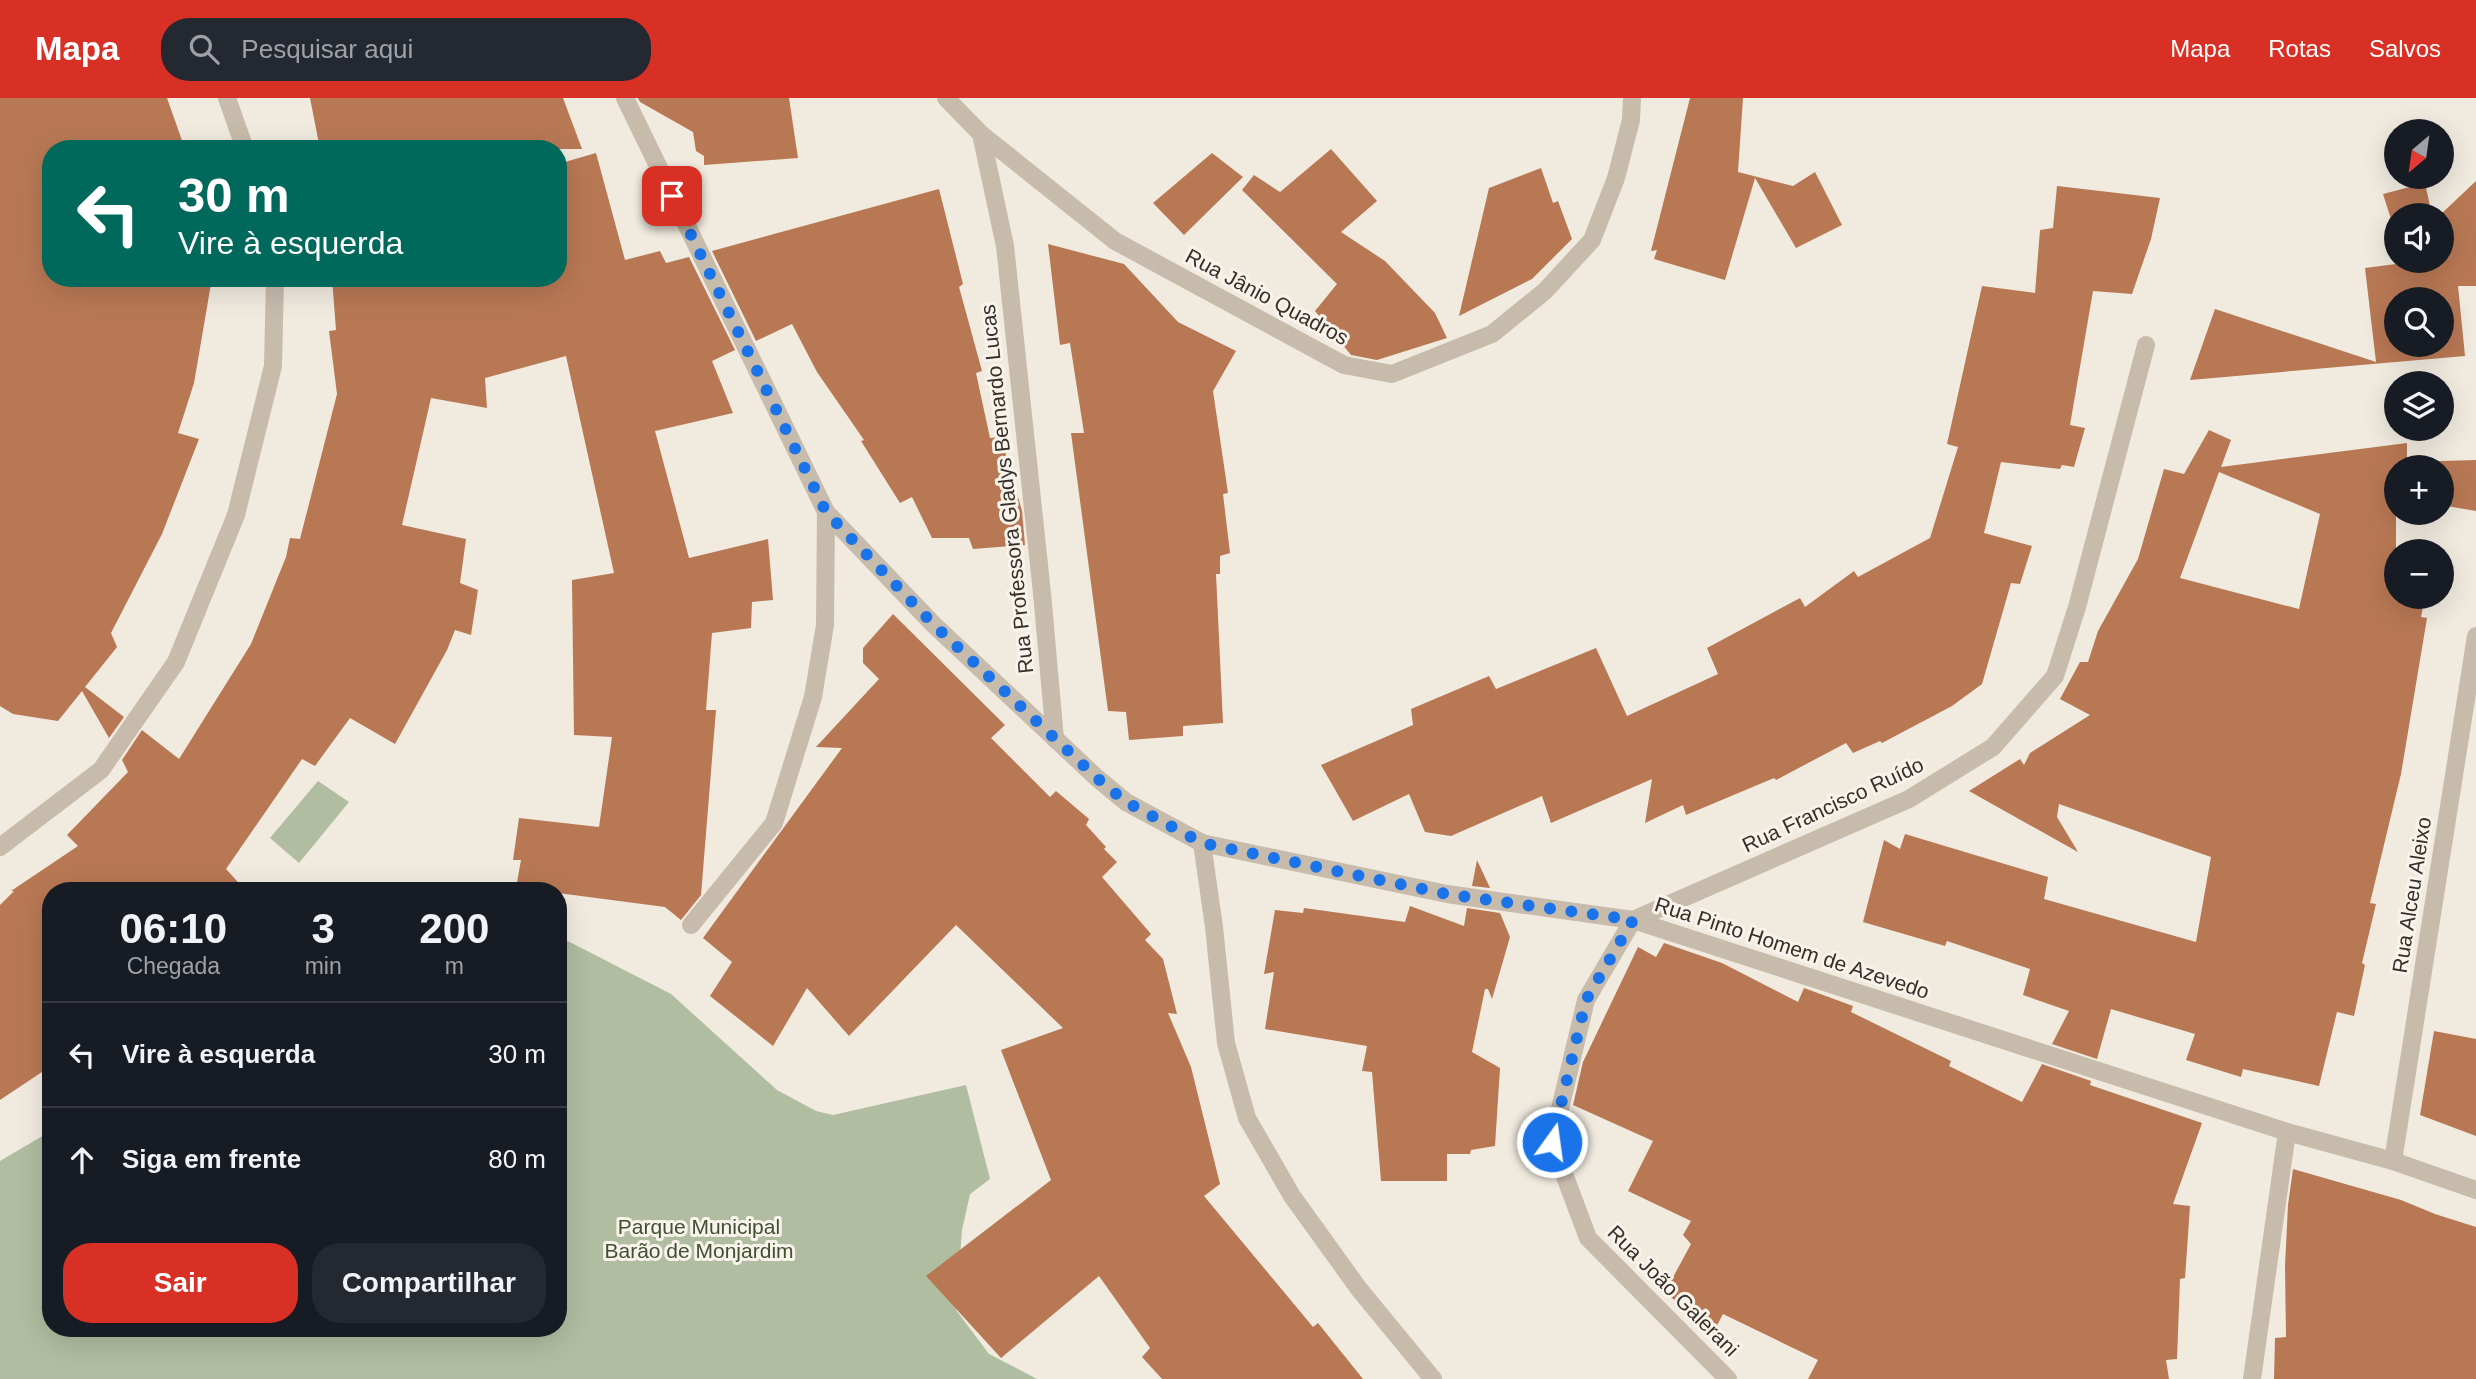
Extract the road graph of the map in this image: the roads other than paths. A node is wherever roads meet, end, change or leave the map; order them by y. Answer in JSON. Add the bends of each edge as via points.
{"nodes":[{"id":1,"x":227,"y":98,"type":"edge"},
{"id":2,"x":625,"y":98,"type":"edge"},
{"id":3,"x":946,"y":98,"type":"edge"},
{"id":4,"x":1632,"y":98,"type":"edge"},
{"id":5,"x":981,"y":134,"type":"junction"},
{"id":6,"x":242,"y":140,"type":"edge"},
{"id":7,"x":275,"y":287,"type":"edge"},
{"id":8,"x":2146,"y":345,"type":"dead end"},
{"id":9,"x":826,"y":512,"type":"junction"},
{"id":10,"x":2476,"y":636,"type":"edge"},
{"id":11,"x":1055,"y":738,"type":"junction"},
{"id":12,"x":2,"y":838,"type":"edge"},
{"id":13,"x":1202,"y":843,"type":"junction"},
{"id":14,"x":1633,"y":920,"type":"junction"},
{"id":15,"x":691,"y":925,"type":"dead end"},
{"id":16,"x":2287,"y":1132,"type":"junction"},
{"id":17,"x":2393,"y":1161,"type":"junction"},
{"id":18,"x":2476,"y":1190,"type":"edge"},
{"id":19,"x":1433,"y":1379,"type":"edge"},
{"id":20,"x":1728,"y":1379,"type":"edge"},
{"id":21,"x":2252,"y":1379,"type":"edge"}],
"edges":[{"from":1,"to":6,"type":"street"},
{"from":2,"to":9,"type":"street"},
{"from":3,"to":5,"type":"street"},
{"from":4,"to":5,"type":"street","name":"Rua Jânio Quadros","via":[[1616,178],[1592,240],[1545,291],[1492,334],[1392,374],[1344,365],[1115,241]]},
{"from":5,"to":11,"type":"street","name":"Rua Professora Gladys Bernardo Lucas","via":[[1005,246]]},
{"from":7,"to":12,"type":"street","via":[[273,366],[236,515],[176,662],[101,770]]},
{"from":8,"to":14,"type":"street","name":"Rua Francisco Ruído","via":[[2055,676],[1993,747],[1909,799]]},
{"from":9,"to":11,"type":"street","name":"Rua Professora Gladys Bernardo Lucas","via":[[933,624]]},
{"from":9,"to":15,"type":"street","via":[[825,625],[816,685],[774,822]]},
{"from":10,"to":17,"type":"street","name":"Rua Alceu Aleixo"},
{"from":11,"to":13,"type":"street","name":"Rua Pinto Homem de Azevedo","via":[[1126,802]]},
{"from":13,"to":14,"type":"street","name":"Rua Pinto Homem de Azevedo","via":[[1447,894]]},
{"from":13,"to":19,"type":"street","via":[[1226,1043],[1247,1118],[1292,1196],[1359,1289]]},
{"from":14,"to":16,"type":"street","name":"Rua Pinto Homem de Azevedo"},
{"from":14,"to":20,"type":"street","name":"Rua João Galerani","via":[[1586,1000],[1552,1142],[1588,1238]]},
{"from":16,"to":17,"type":"street","name":"Rua Pinto Homem de Azevedo"},
{"from":16,"to":21,"type":"street"},
{"from":17,"to":18,"type":"street","name":"Rua Pinto Homem de Azevedo"}]}
